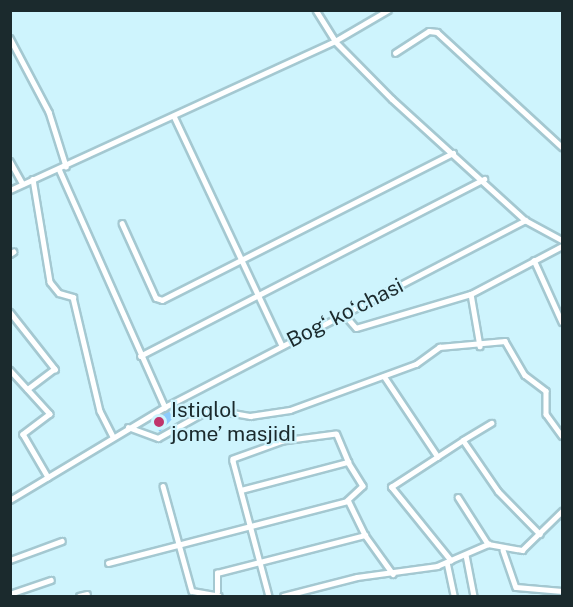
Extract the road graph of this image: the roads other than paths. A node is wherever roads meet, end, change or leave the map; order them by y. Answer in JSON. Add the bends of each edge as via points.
{"nodes":[{"id":1,"x":316,"y":10,"type":"edge"},
{"id":2,"x":388,"y":10,"type":"edge"},
{"id":3,"x":10,"y":38,"type":"edge"},
{"id":4,"x":335,"y":41,"type":"junction"},
{"id":5,"x":395,"y":53,"type":"dead end"},
{"id":6,"x":174,"y":116,"type":"junction"},
{"id":7,"x":562,"y":147,"type":"edge"},
{"id":8,"x":453,"y":153,"type":"junction"},
{"id":9,"x":10,"y":161,"type":"edge"},
{"id":10,"x":66,"y":166,"type":"junction"},
{"id":11,"x":59,"y":169,"type":"junction"},
{"id":12,"x":33,"y":179,"type":"junction"},
{"id":13,"x":484,"y":180,"type":"junction"},
{"id":14,"x":22,"y":184,"type":"junction"},
{"id":15,"x":10,"y":190,"type":"edge"},
{"id":16,"x":525,"y":220,"type":"junction"},
{"id":17,"x":122,"y":223,"type":"dead end"},
{"id":18,"x":562,"y":239,"type":"edge"},
{"id":19,"x":561,"y":247,"type":"edge"},
{"id":20,"x":534,"y":260,"type":"junction"},
{"id":21,"x":241,"y":263,"type":"junction"},
{"id":22,"x":471,"y":294,"type":"junction"},
{"id":23,"x":257,"y":296,"type":"junction"},
{"id":24,"x":10,"y":312,"type":"edge"},
{"id":25,"x":344,"y":314,"type":"junction"},
{"id":26,"x":562,"y":322,"type":"edge"},
{"id":27,"x":282,"y":346,"type":"junction"},
{"id":28,"x":480,"y":346,"type":"junction"},
{"id":29,"x":140,"y":356,"type":"junction"},
{"id":30,"x":10,"y":370,"type":"edge"},
{"id":31,"x":384,"y":376,"type":"junction"},
{"id":32,"x":28,"y":389,"type":"junction"},
{"id":33,"x":165,"y":407,"type":"junction"},
{"id":34,"x":491,"y":423,"type":"dead end"},
{"id":35,"x":128,"y":427,"type":"junction"},
{"id":36,"x":562,"y":435,"type":"edge"},
{"id":37,"x":113,"y":436,"type":"junction"},
{"id":38,"x":463,"y":440,"type":"junction"},
{"id":39,"x":438,"y":457,"type":"junction"},
{"id":40,"x":348,"y":462,"type":"junction"},
{"id":41,"x":48,"y":477,"type":"junction"},
{"id":42,"x":162,"y":486,"type":"dead end"},
{"id":43,"x":241,"y":490,"type":"junction"},
{"id":44,"x":458,"y":497,"type":"dead end"},
{"id":45,"x":10,"y":500,"type":"edge"},
{"id":46,"x":348,"y":501,"type":"junction"},
{"id":47,"x":562,"y":511,"type":"edge"},
{"id":48,"x":250,"y":527,"type":"junction"},
{"id":49,"x":540,"y":534,"type":"junction"},
{"id":50,"x":365,"y":535,"type":"junction"},
{"id":51,"x":62,"y":541,"type":"dead end"},
{"id":52,"x":488,"y":544,"type":"junction"},
{"id":53,"x":178,"y":545,"type":"junction"},
{"id":54,"x":503,"y":550,"type":"junction"},
{"id":55,"x":466,"y":555,"type":"junction"},
{"id":56,"x":10,"y":560,"type":"edge"},
{"id":57,"x":449,"y":561,"type":"junction"},
{"id":58,"x":108,"y":563,"type":"dead end"},
{"id":59,"x":260,"y":563,"type":"junction"},
{"id":60,"x":393,"y":574,"type":"junction"},
{"id":61,"x":51,"y":580,"type":"dead end"},
{"id":62,"x":562,"y":591,"type":"edge"},
{"id":63,"x":10,"y":594,"type":"edge"},
{"id":64,"x":87,"y":594,"type":"dead end"},
{"id":65,"x":218,"y":594,"type":"edge"},
{"id":66,"x":79,"y":597,"type":"edge"},
{"id":67,"x":269,"y":597,"type":"edge"},
{"id":68,"x":284,"y":597,"type":"edge"},
{"id":69,"x":454,"y":597,"type":"edge"},
{"id":70,"x":474,"y":597,"type":"edge"}],
"edges":[{"from":1,"to":4,"type":"street"},
{"from":2,"to":4,"type":"street"},
{"from":3,"to":10,"type":"street","via":[[49,112]]},
{"from":4,"to":6,"type":"street"},
{"from":4,"to":8,"type":"street"},
{"from":5,"to":7,"type":"street","via":[[429,31],[437,32]]},
{"from":6,"to":10,"type":"street"},
{"from":6,"to":21,"type":"street"},
{"from":8,"to":13,"type":"street"},
{"from":8,"to":21,"type":"street"},
{"from":9,"to":14,"type":"street"},
{"from":10,"to":11,"type":"street"},
{"from":11,"to":12,"type":"street"},
{"from":11,"to":29,"type":"street"},
{"from":12,"to":14,"type":"street"},
{"from":12,"to":37,"type":"street","via":[[50,282],[57,292],[73,297],[99,411]]},
{"from":13,"to":16,"type":"street"},
{"from":13,"to":23,"type":"street"},
{"from":14,"to":15,"type":"street"},
{"from":16,"to":18,"type":"street"},
{"from":16,"to":25,"type":"street","name":"Bogʻ koʻchasi"},
{"from":17,"to":21,"type":"street","via":[[158,300]]},
{"from":18,"to":19,"type":"street"},
{"from":19,"to":20,"type":"street"},
{"from":20,"to":22,"type":"street"},
{"from":20,"to":26,"type":"street"},
{"from":21,"to":23,"type":"street"},
{"from":22,"to":25,"type":"street","via":[[356,328]]},
{"from":22,"to":28,"type":"street"},
{"from":23,"to":27,"type":"street"},
{"from":23,"to":29,"type":"street"},
{"from":24,"to":32,"type":"street","via":[[55,369]]},
{"from":25,"to":27,"type":"street","name":"Bogʻ koʻchasi"},
{"from":27,"to":33,"type":"street","name":"Bogʻ koʻchasi"},
{"from":28,"to":31,"type":"street","via":[[439,347]]},
{"from":28,"to":36,"type":"street","via":[[508,343],[525,375],[546,392],[546,414]]},
{"from":29,"to":33,"type":"street"},
{"from":30,"to":32,"type":"street"},
{"from":31,"to":35,"type":"street","via":[[290,410],[250,416],[210,409],[162,438]]},
{"from":31,"to":39,"type":"street"},
{"from":32,"to":41,"type":"street","via":[[50,414],[23,434]]},
{"from":33,"to":35,"type":"street","name":"Bogʻ koʻchasi"},
{"from":34,"to":38,"type":"street"},
{"from":35,"to":37,"type":"street","name":"Bogʻ koʻchasi"},
{"from":37,"to":41,"type":"street","name":"Bogʻ koʻchasi"},
{"from":38,"to":39,"type":"street"},
{"from":38,"to":49,"type":"street","via":[[498,491]]},
{"from":39,"to":57,"type":"street","via":[[391,489]]},
{"from":40,"to":43,"type":"street"},
{"from":40,"to":43,"type":"street","via":[[333,431],[283,441],[235,457]]},
{"from":40,"to":46,"type":"street","via":[[363,486]]},
{"from":41,"to":45,"type":"street","name":"Bogʻ koʻchasi"},
{"from":42,"to":53,"type":"street"},
{"from":43,"to":48,"type":"street"},
{"from":44,"to":52,"type":"street"},
{"from":46,"to":48,"type":"street"},
{"from":46,"to":50,"type":"street"},
{"from":47,"to":49,"type":"street"},
{"from":48,"to":53,"type":"street"},
{"from":48,"to":59,"type":"street"},
{"from":49,"to":54,"type":"street","via":[[527,548]]},
{"from":50,"to":59,"type":"street"},
{"from":50,"to":60,"type":"street"},
{"from":51,"to":56,"type":"street"},
{"from":52,"to":54,"type":"street"},
{"from":52,"to":55,"type":"street"},
{"from":53,"to":58,"type":"street"},
{"from":53,"to":65,"type":"street","via":[[192,591]]},
{"from":54,"to":62,"type":"street","via":[[516,587]]},
{"from":55,"to":57,"type":"street"},
{"from":55,"to":70,"type":"street"},
{"from":57,"to":60,"type":"street"},
{"from":57,"to":69,"type":"street"},
{"from":59,"to":65,"type":"street","via":[[217,573]]},
{"from":59,"to":67,"type":"street"},
{"from":60,"to":68,"type":"street"},
{"from":61,"to":63,"type":"street"},
{"from":64,"to":66,"type":"street"}]}
